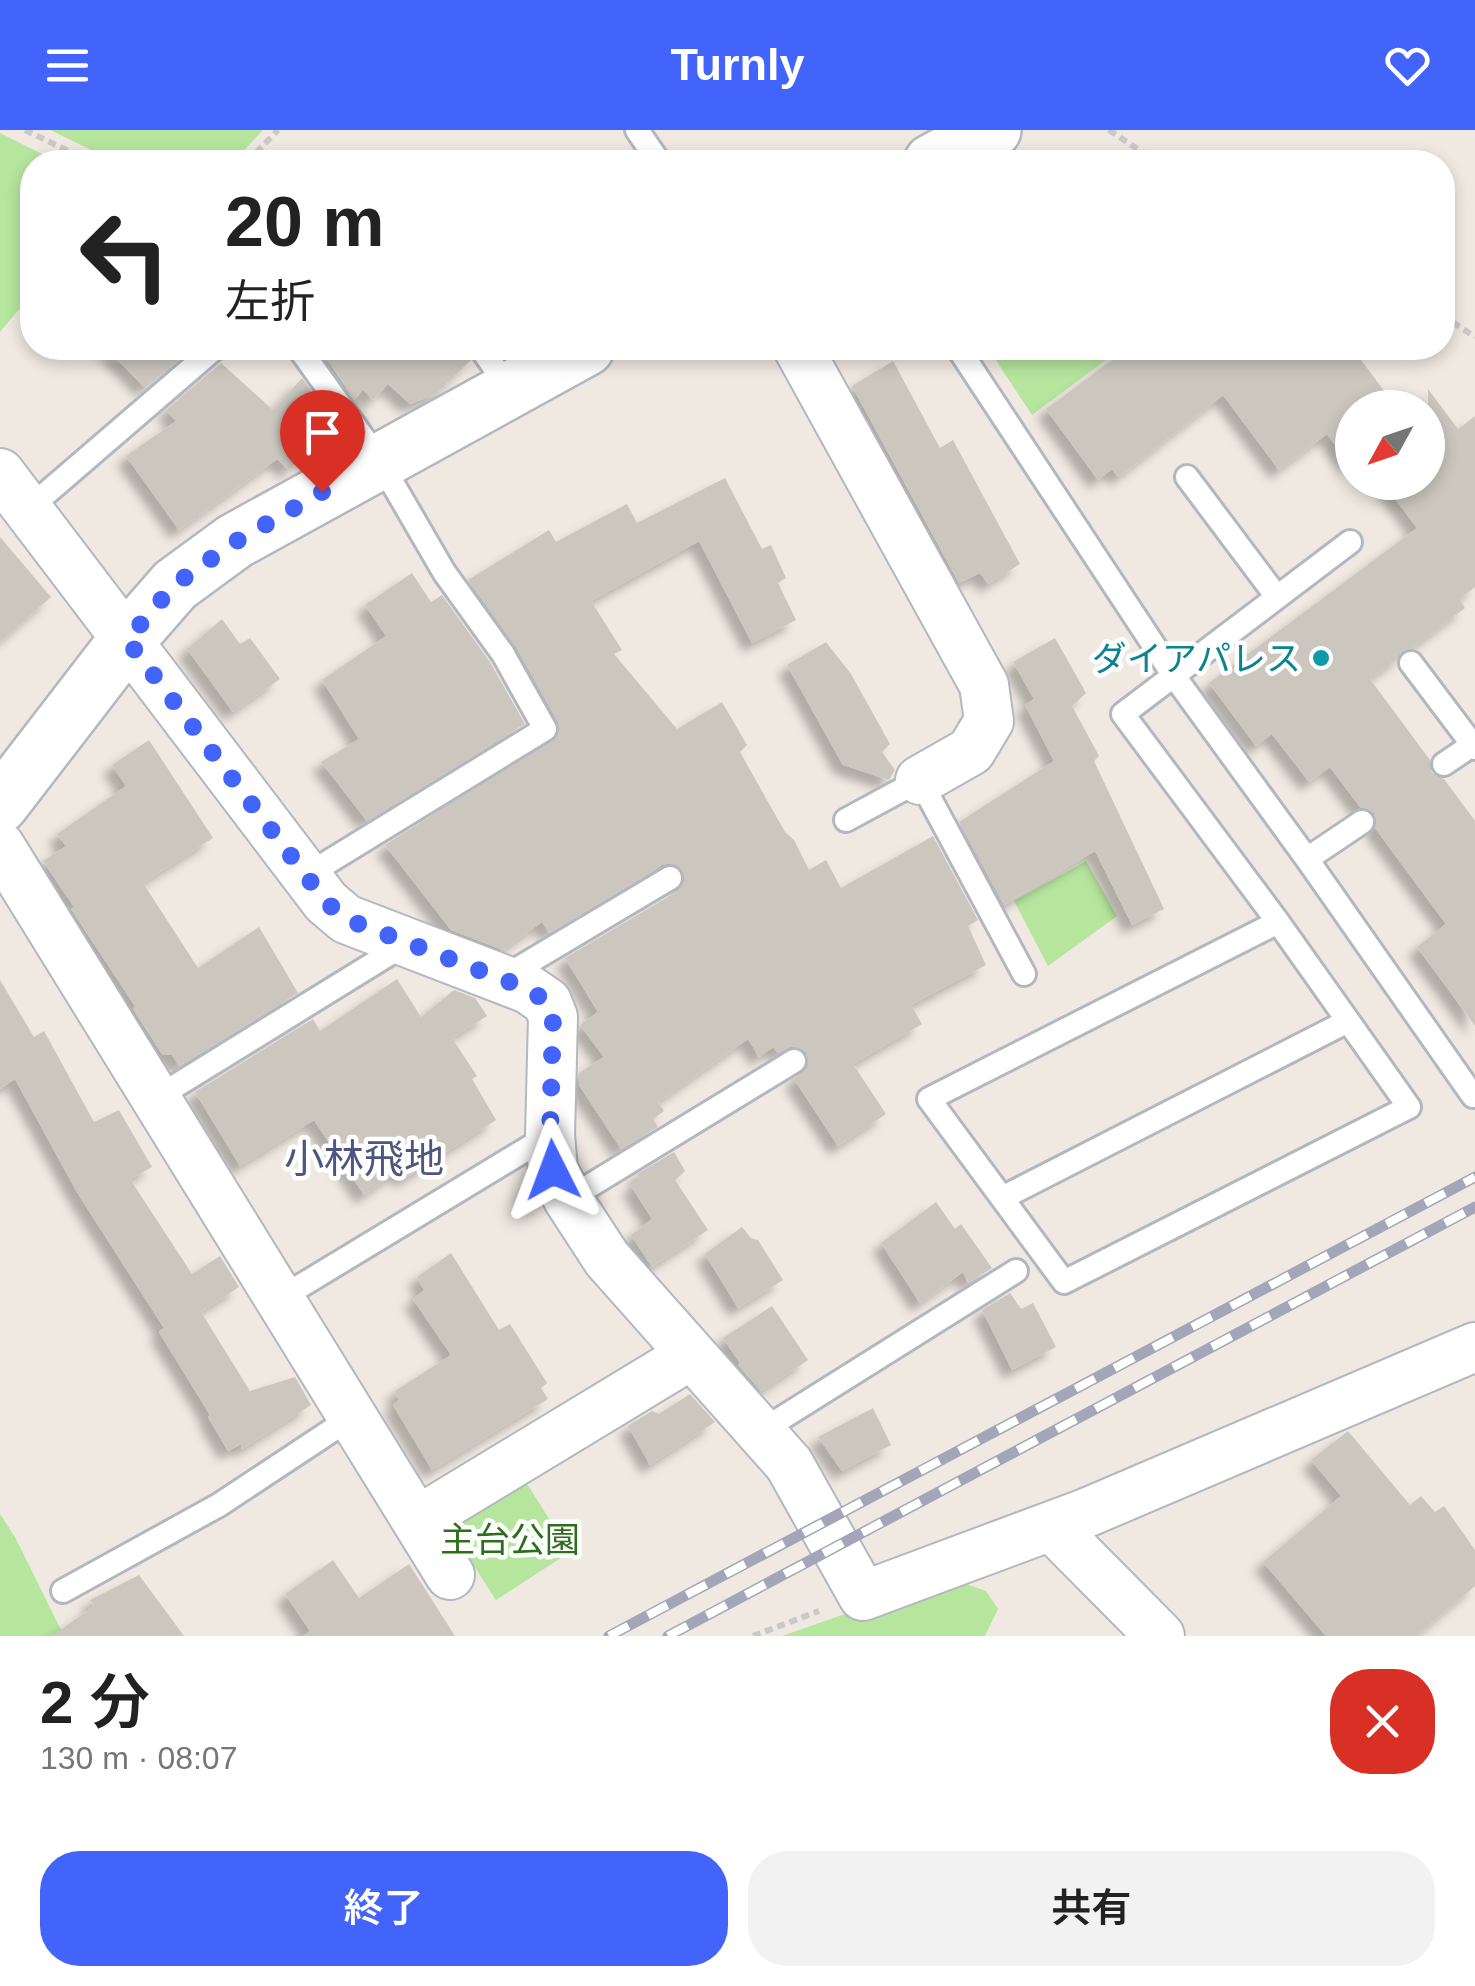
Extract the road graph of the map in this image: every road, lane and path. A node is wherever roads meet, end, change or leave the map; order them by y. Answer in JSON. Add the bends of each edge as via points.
{"nodes":[{"id":1,"x":26,"y":130,"type":"edge"},
{"id":2,"x":278,"y":130,"type":"edge"},
{"id":3,"x":993,"y":130,"type":"edge"},
{"id":4,"x":1108,"y":130,"type":"edge"},
{"id":5,"x":67,"y":150,"type":"edge"},
{"id":6,"x":259,"y":150,"type":"edge"},
{"id":7,"x":955,"y":150,"type":"edge"},
{"id":8,"x":1139,"y":150,"type":"edge"},
{"id":9,"x":198,"y":360,"type":"edge"},
{"id":10,"x":308,"y":360,"type":"edge"},
{"id":11,"x":531,"y":360,"type":"edge"},
{"id":12,"x":805,"y":360,"type":"edge"},
{"id":13,"x":966,"y":360,"type":"edge"},
{"id":14,"x":495,"y":368,"type":"edge"},
{"id":15,"x":379,"y":460,"type":"junction"},
{"id":16,"x":1186,"y":476,"type":"dead end"},
{"id":17,"x":14,"y":491,"type":"edge"},
{"id":18,"x":1350,"y":542,"type":"dead end"},
{"id":19,"x":1277,"y":597,"type":"junction"},
{"id":20,"x":127,"y":640,"type":"junction"},
{"id":21,"x":1412,"y":663,"type":"dead end"},
{"id":22,"x":1174,"y":676,"type":"junction"},
{"id":23,"x":1474,"y":745,"type":"edge"},
{"id":24,"x":1444,"y":764,"type":"dead end"},
{"id":25,"x":920,"y":780,"type":"junction"},
{"id":26,"x":0,"y":805,"type":"edge"},
{"id":27,"x":846,"y":820,"type":"dead end"},
{"id":28,"x":1362,"y":822,"type":"dead end"},
{"id":29,"x":0,"y":846,"type":"edge"},
{"id":30,"x":1307,"y":859,"type":"junction"},
{"id":31,"x":308,"y":875,"type":"junction"},
{"id":32,"x":670,"y":878,"type":"dead end"},
{"id":33,"x":1278,"y":922,"type":"junction"},
{"id":34,"x":407,"y":942,"type":"junction"},
{"id":35,"x":1024,"y":974,"type":"dead end"},
{"id":36,"x":501,"y":979,"type":"junction"},
{"id":37,"x":1348,"y":1022,"type":"junction"},
{"id":38,"x":794,"y":1060,"type":"dead end"},
{"id":39,"x":1475,"y":1095,"type":"edge"},
{"id":40,"x":156,"y":1098,"type":"junction"},
{"id":41,"x":550,"y":1134,"type":"junction"},
{"id":42,"x":1002,"y":1198,"type":"junction"},
{"id":43,"x":568,"y":1199,"type":"junction"},
{"id":44,"x":1016,"y":1271,"type":"dead end"},
{"id":45,"x":279,"y":1300,"type":"junction"},
{"id":46,"x":1475,"y":1347,"type":"edge"},
{"id":47,"x":691,"y":1355,"type":"junction"},
{"id":48,"x":352,"y":1417,"type":"junction"},
{"id":49,"x":758,"y":1432,"type":"junction"},
{"id":50,"x":418,"y":1521,"type":"junction"},
{"id":51,"x":1051,"y":1526,"type":"junction"},
{"id":52,"x":450,"y":1575,"type":"dead end"},
{"id":53,"x":64,"y":1592,"type":"dead end"},
{"id":54,"x":863,"y":1596,"type":"junction"},
{"id":55,"x":1140,"y":1629,"type":"edge"},
{"id":56,"x":753,"y":1636,"type":"edge"}],
"edges":[{"from":1,"to":5,"type":"path"},
{"from":2,"to":6,"type":"path"},
{"from":3,"to":7,"type":"street"},
{"from":4,"to":8,"type":"path"},
{"from":9,"to":17,"type":"lane"},
{"from":10,"to":15,"type":"lane"},
{"from":11,"to":14,"type":"street"},
{"from":12,"to":25,"type":"street","via":[[984,685],[989,721],[971,751]]},
{"from":13,"to":22,"type":"lane"},
{"from":14,"to":15,"type":"street"},
{"from":15,"to":20,"type":"street","via":[[174,585]]},
{"from":15,"to":31,"type":"lane","via":[[545,729]]},
{"from":16,"to":19,"type":"lane"},
{"from":17,"to":20,"type":"street"},
{"from":18,"to":19,"type":"lane"},
{"from":19,"to":22,"type":"lane"},
{"from":20,"to":26,"type":"street"},
{"from":20,"to":31,"type":"street"},
{"from":21,"to":23,"type":"lane"},
{"from":22,"to":30,"type":"lane"},
{"from":22,"to":33,"type":"lane","via":[[1124,714]]},
{"from":23,"to":24,"type":"lane"},
{"from":25,"to":27,"type":"lane"},
{"from":25,"to":35,"type":"lane"},
{"from":28,"to":30,"type":"lane"},
{"from":29,"to":40,"type":"street"},
{"from":30,"to":39,"type":"lane"},
{"from":31,"to":34,"type":"street","via":[[346,919]]},
{"from":32,"to":36,"type":"lane"},
{"from":33,"to":37,"type":"lane"},
{"from":33,"to":42,"type":"lane","via":[[930,1099]]},
{"from":34,"to":36,"type":"street"},
{"from":34,"to":40,"type":"lane"},
{"from":36,"to":41,"type":"street","via":[[547,1002],[553,1018]]},
{"from":37,"to":42,"type":"lane"},
{"from":37,"to":42,"type":"lane","via":[[1409,1107],[1064,1282]]},
{"from":38,"to":43,"type":"lane"},
{"from":40,"to":45,"type":"street"},
{"from":41,"to":43,"type":"street","via":[[553,1170]]},
{"from":41,"to":45,"type":"lane"},
{"from":43,"to":47,"type":"street","via":[[607,1259]]},
{"from":44,"to":49,"type":"lane"},
{"from":45,"to":48,"type":"street"},
{"from":46,"to":51,"type":"street"},
{"from":47,"to":49,"type":"street"},
{"from":47,"to":50,"type":"street"},
{"from":48,"to":50,"type":"street"},
{"from":48,"to":53,"type":"lane","via":[[219,1505]]},
{"from":49,"to":54,"type":"street","via":[[789,1464]]},
{"from":50,"to":52,"type":"street"},
{"from":51,"to":54,"type":"street"},
{"from":51,"to":55,"type":"street"},
{"from":54,"to":56,"type":"path"}]}
